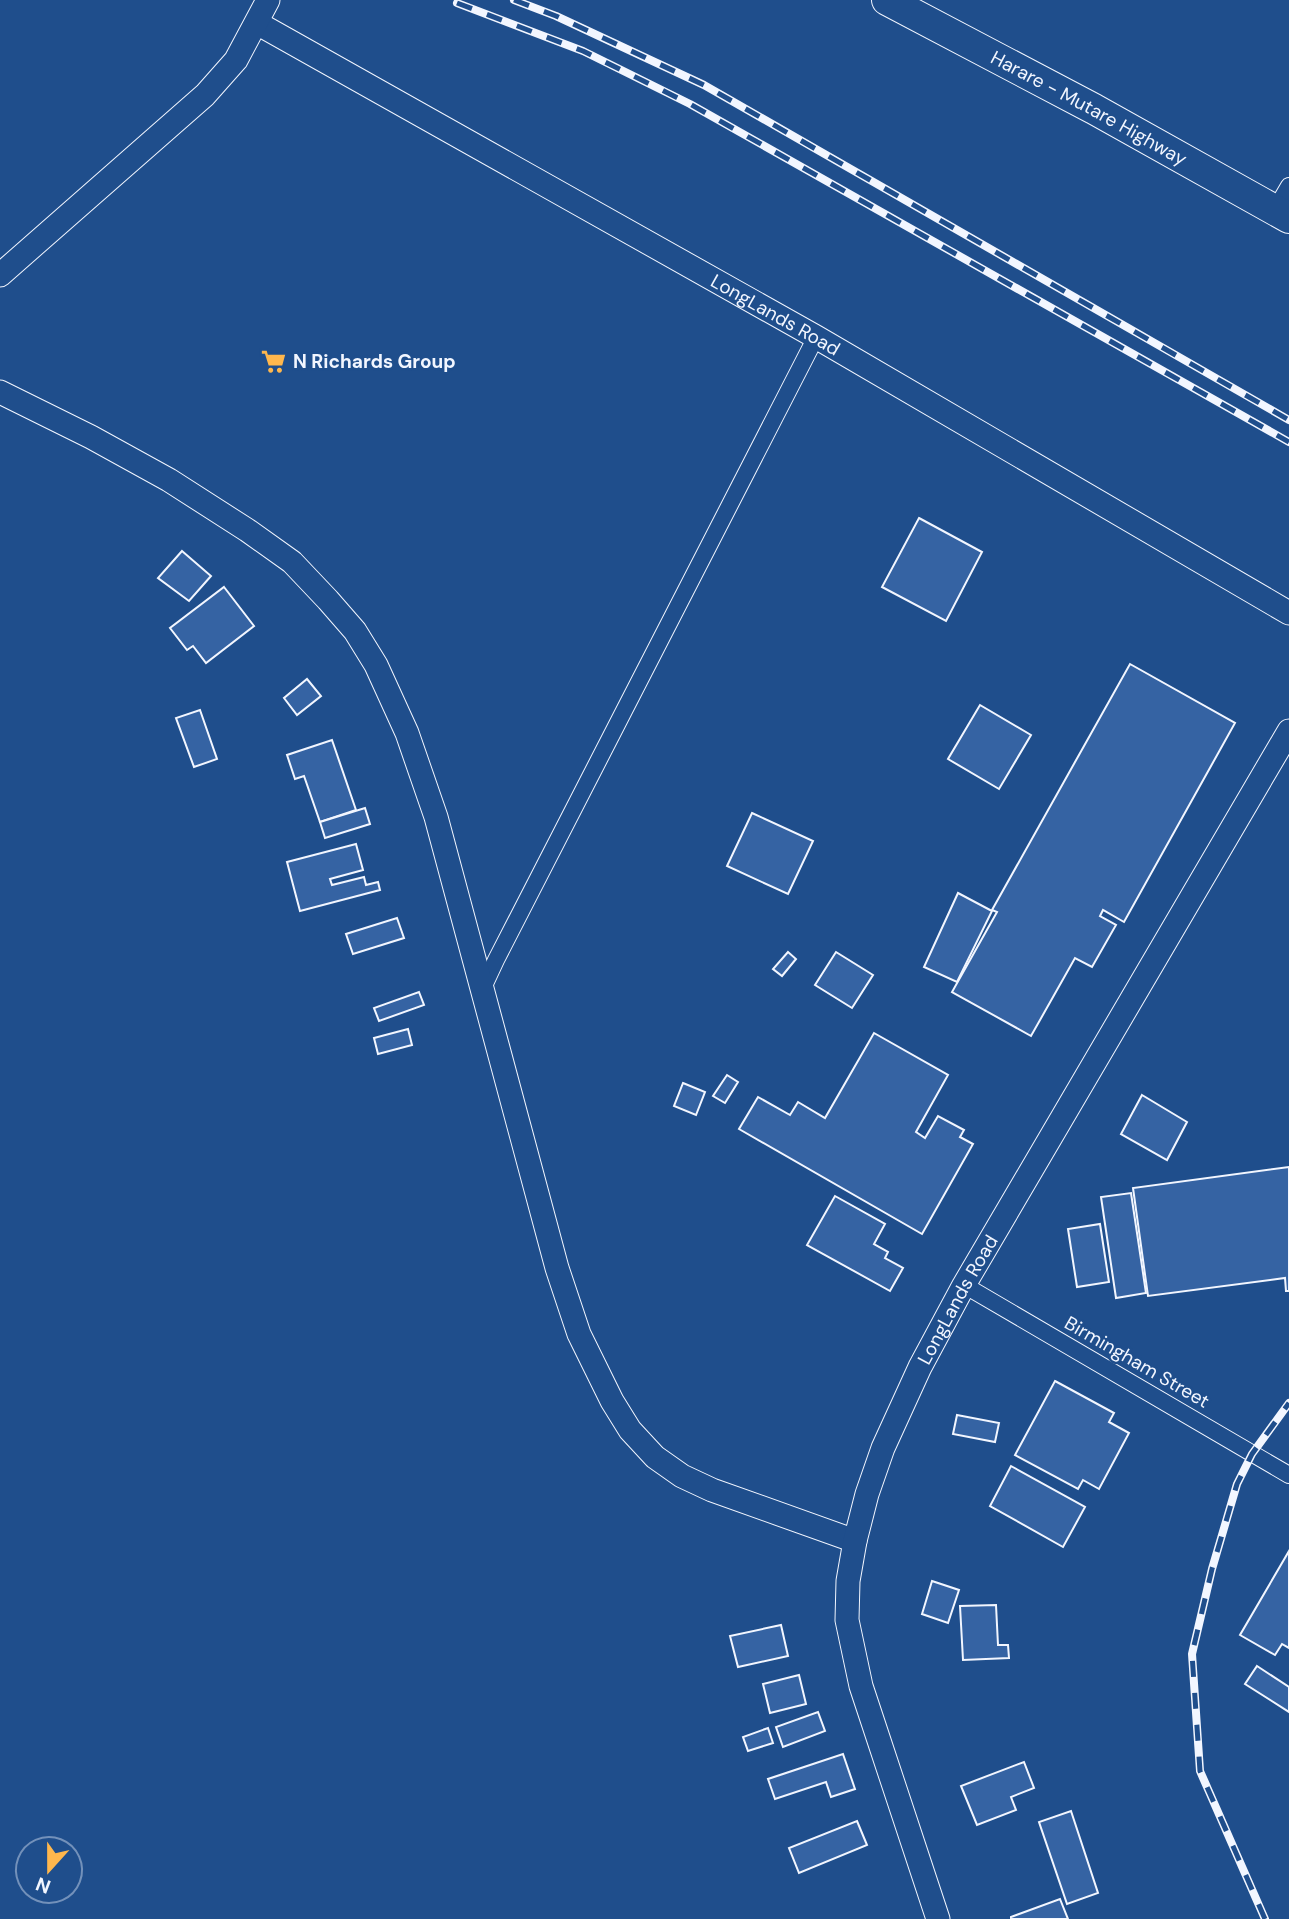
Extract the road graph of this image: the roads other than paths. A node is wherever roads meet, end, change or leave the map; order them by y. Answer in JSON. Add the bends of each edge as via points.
{"nodes":[{"id":1,"x":268,"y":0,"type":"edge"},
{"id":2,"x":887,"y":0,"type":"edge"},
{"id":3,"x":257,"y":23,"type":"junction"},
{"id":4,"x":1284,"y":205,"type":"edge"},
{"id":5,"x":0,"y":275,"type":"edge"},
{"id":6,"x":816,"y":337,"type":"junction"},
{"id":7,"x":0,"y":392,"type":"edge"},
{"id":8,"x":11,"y":404,"type":"edge"},
{"id":9,"x":1289,"y":612,"type":"edge"},
{"id":10,"x":1289,"y":732,"type":"edge"},
{"id":11,"x":482,"y":990,"type":"junction"},
{"id":12,"x":964,"y":1285,"type":"junction"},
{"id":13,"x":1289,"y":1475,"type":"edge"},
{"id":14,"x":855,"y":1541,"type":"junction"},
{"id":15,"x":938,"y":1919,"type":"edge"}],
"edges":[{"from":1,"to":3,"type":"street"},
{"from":2,"to":4,"type":"highway","name":"Harare - Mutare Highway"},
{"from":3,"to":5,"type":"street","via":[[236,60],[205,95]]},
{"from":3,"to":6,"type":"street","name":"LongLands Road"},
{"from":6,"to":9,"type":"street","name":"LongLands Road"},
{"from":6,"to":11,"type":"street"},
{"from":7,"to":8,"type":"street"},
{"from":8,"to":11,"type":"street","via":[[91,437],[247,530],[292,562],[355,631],[407,733],[436,817]]},
{"from":10,"to":12,"type":"street","name":"LongLands Road"},
{"from":11,"to":14,"type":"street","via":[[579,1334],[630,1430],[655,1458],[702,1486]]},
{"from":12,"to":13,"type":"street","name":"Birmingham Street"},
{"from":12,"to":14,"type":"street","name":"LongLands Road","via":[[883,1448]]},
{"from":14,"to":15,"type":"street","name":"LongLands Road","via":[[847,1620],[861,1686]]}]}
